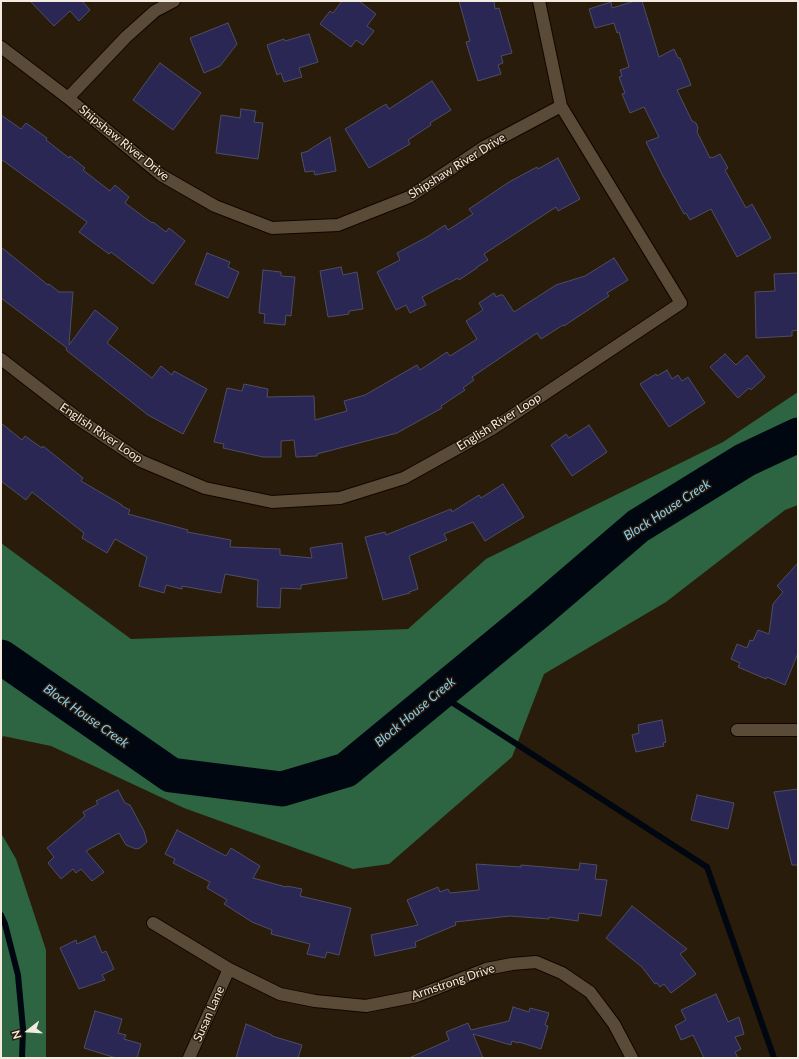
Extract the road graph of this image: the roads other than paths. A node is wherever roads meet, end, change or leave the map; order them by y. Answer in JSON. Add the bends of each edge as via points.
{"nodes":[{"id":1,"x":174,"y":1,"type":"edge"},
{"id":2,"x":539,"y":1,"type":"edge"},
{"id":3,"x":1,"y":47,"type":"edge"},
{"id":4,"x":68,"y":98,"type":"junction"},
{"id":5,"x":561,"y":106,"type":"junction"},
{"id":6,"x":1,"y":359,"type":"edge"},
{"id":7,"x":737,"y":730,"type":"dead end"},
{"id":8,"x":798,"y":730,"type":"edge"},
{"id":9,"x":153,"y":923,"type":"dead end"},
{"id":10,"x":229,"y":969,"type":"junction"},
{"id":11,"x":189,"y":1058,"type":"edge"},
{"id":12,"x":632,"y":1058,"type":"edge"}],
"edges":[{"from":1,"to":4,"type":"street","via":[[155,11],[126,37]]},
{"from":2,"to":5,"type":"street","name":"English River Loop"},
{"from":3,"to":4,"type":"street","name":"Shipshaw River Drive"},
{"from":4,"to":5,"type":"street","name":"Shipshaw River Drive","via":[[161,175],[215,206],[272,228],[338,225],[409,197],[484,148]]},
{"from":5,"to":6,"type":"street","name":"English River Loop","via":[[681,303],[492,429],[404,478],[340,498],[272,502],[205,488],[142,461],[80,420]]},
{"from":7,"to":8,"type":"street"},
{"from":9,"to":10,"type":"street","name":"Armstrong Drive"},
{"from":10,"to":11,"type":"street","name":"Susan Lane"},
{"from":10,"to":12,"type":"street","name":"Armstrong Drive","via":[[280,994],[315,1001],[366,1006],[417,996],[486,969],[536,962],[562,973],[590,992],[614,1024]]}]}
